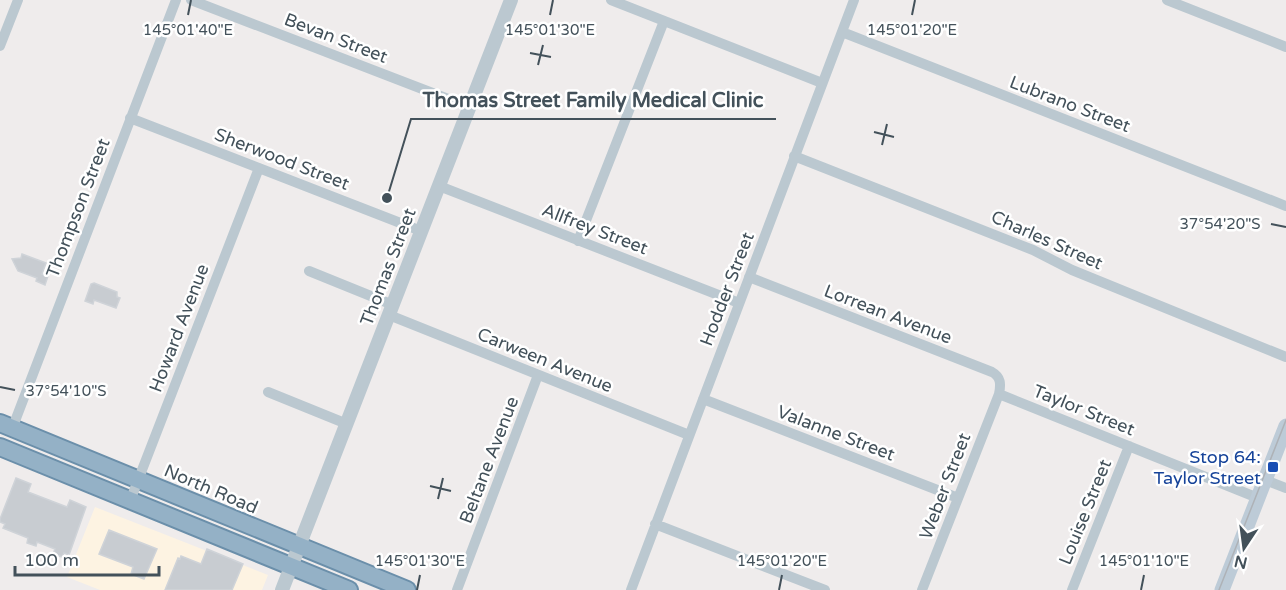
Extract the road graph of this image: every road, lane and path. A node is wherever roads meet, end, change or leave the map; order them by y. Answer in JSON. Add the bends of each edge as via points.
{"nodes":[{"id":1,"x":18,"y":0,"type":"edge"},
{"id":2,"x":176,"y":0,"type":"edge"},
{"id":3,"x":191,"y":0,"type":"edge"},
{"id":4,"x":511,"y":0,"type":"edge"},
{"id":5,"x":611,"y":0,"type":"edge"},
{"id":6,"x":854,"y":0,"type":"edge"},
{"id":7,"x":1167,"y":0,"type":"edge"},
{"id":8,"x":664,"y":21,"type":"junction"},
{"id":9,"x":842,"y":32,"type":"junction"},
{"id":10,"x":0,"y":46,"type":"edge"},
{"id":11,"x":1286,"y":47,"type":"edge"},
{"id":12,"x":822,"y":83,"type":"junction"},
{"id":13,"x":470,"y":107,"type":"junction"},
{"id":14,"x":130,"y":118,"type":"junction"},
{"id":15,"x":794,"y":156,"type":"junction"},
{"id":16,"x":259,"y":168,"type":"junction"},
{"id":17,"x":439,"y":186,"type":"junction"},
{"id":18,"x":1286,"y":206,"type":"edge"},
{"id":19,"x":421,"y":231,"type":"junction"},
{"id":20,"x":578,"y":241,"type":"junction"},
{"id":21,"x":309,"y":271,"type":"dead end"},
{"id":22,"x":749,"y":277,"type":"junction"},
{"id":23,"x":739,"y":303,"type":"junction"},
{"id":24,"x":391,"y":310,"type":"junction"},
{"id":25,"x":1286,"y":357,"type":"edge"},
{"id":26,"x":538,"y":375,"type":"junction"},
{"id":27,"x":268,"y":392,"type":"dead end"},
{"id":28,"x":999,"y":394,"type":"junction"},
{"id":29,"x":703,"y":399,"type":"junction"},
{"id":30,"x":347,"y":424,"type":"junction"},
{"id":31,"x":6,"y":426,"type":"edge"},
{"id":32,"x":1286,"y":426,"type":"edge"},
{"id":33,"x":689,"y":435,"type":"junction"},
{"id":34,"x":1129,"y":446,"type":"junction"},
{"id":35,"x":0,"y":447,"type":"edge"},
{"id":36,"x":138,"y":480,"type":"junction"},
{"id":37,"x":1265,"y":480,"type":"junction"},
{"id":38,"x":1286,"y":488,"type":"edge"},
{"id":39,"x":958,"y":498,"type":"junction"},
{"id":40,"x":1258,"y":498,"type":"junction"},
{"id":41,"x":130,"y":501,"type":"junction"},
{"id":42,"x":656,"y":524,"type":"junction"},
{"id":43,"x":299,"y":547,"type":"junction"},
{"id":44,"x":291,"y":567,"type":"junction"},
{"id":45,"x":379,"y":585,"type":"edge"},
{"id":46,"x":282,"y":590,"type":"edge"},
{"id":47,"x":349,"y":590,"type":"edge"},
{"id":48,"x":407,"y":590,"type":"edge"},
{"id":49,"x":457,"y":590,"type":"edge"},
{"id":50,"x":630,"y":590,"type":"edge"},
{"id":51,"x":825,"y":590,"type":"edge"},
{"id":52,"x":922,"y":590,"type":"edge"},
{"id":53,"x":1072,"y":590,"type":"edge"},
{"id":54,"x":1222,"y":590,"type":"edge"}],
"edges":[{"from":1,"to":10,"type":"street"},
{"from":2,"to":14,"type":"street","name":"Thompson Street"},
{"from":3,"to":13,"type":"street","name":"Bevan Street"},
{"from":4,"to":13,"type":"street","name":"Thomas Street"},
{"from":5,"to":8,"type":"street"},
{"from":6,"to":9,"type":"street","name":"Hodder Street"},
{"from":7,"to":11,"type":"street"},
{"from":8,"to":12,"type":"street"},
{"from":8,"to":20,"type":"street"},
{"from":9,"to":12,"type":"street","name":"Hodder Street"},
{"from":9,"to":18,"type":"street","name":"Lubrano Street"},
{"from":12,"to":15,"type":"street","name":"Hodder Street"},
{"from":13,"to":17,"type":"street","name":"Thomas Street"},
{"from":14,"to":16,"type":"street","name":"Sherwood Street"},
{"from":14,"to":31,"type":"street","name":"Thompson Street"},
{"from":15,"to":22,"type":"street","name":"Hodder Street"},
{"from":15,"to":25,"type":"street","name":"Charles Street","via":[[1033,250],[1072,270]]},
{"from":16,"to":19,"type":"street","name":"Sherwood Street"},
{"from":16,"to":36,"type":"street","name":"Howard Avenue"},
{"from":17,"to":19,"type":"street","name":"Thomas Street"},
{"from":17,"to":20,"type":"street","name":"Allfrey Street"},
{"from":19,"to":24,"type":"street","name":"Thomas Street"},
{"from":20,"to":23,"type":"street","name":"Allfrey Street"},
{"from":21,"to":24,"type":"street","name":"Carween Avenue"},
{"from":22,"to":23,"type":"street","name":"Hodder Street"},
{"from":22,"to":28,"type":"street","name":"Lorrean Avenue","via":[[992,372],[1000,383]]},
{"from":23,"to":29,"type":"street","name":"Hodder Street"},
{"from":24,"to":26,"type":"street","name":"Carween Avenue"},
{"from":24,"to":30,"type":"street","name":"Thomas Street"},
{"from":26,"to":33,"type":"street","name":"Carween Avenue"},
{"from":26,"to":49,"type":"street","name":"Beltane Avenue"},
{"from":27,"to":30,"type":"street"},
{"from":28,"to":34,"type":"street","name":"Taylor Street"},
{"from":28,"to":39,"type":"street","name":"Weber Street"},
{"from":29,"to":33,"type":"street","name":"Hodder Street"},
{"from":29,"to":39,"type":"street","name":"Valanne Street"},
{"from":30,"to":43,"type":"street","name":"Thomas Street"},
{"from":31,"to":36,"type":"highway","name":"North Road"},
{"from":32,"to":37,"type":"main road"},
{"from":33,"to":42,"type":"street","name":"Hodder Street"},
{"from":34,"to":40,"type":"street","name":"Taylor Street"},
{"from":34,"to":53,"type":"street","name":"Louise Street"},
{"from":35,"to":41,"type":"highway"},
{"from":36,"to":41,"type":"street","name":"Howard Avenue"},
{"from":36,"to":43,"type":"highway","name":"North Road"},
{"from":37,"to":38,"type":"street"},
{"from":37,"to":40,"type":"main road"},
{"from":39,"to":52,"type":"street","name":"Weber Street"},
{"from":40,"to":54,"type":"main road"},
{"from":41,"to":44,"type":"highway"},
{"from":42,"to":50,"type":"street","name":"Hodder Street"},
{"from":42,"to":51,"type":"street"},
{"from":43,"to":44,"type":"street","name":"Thomas Street"},
{"from":43,"to":45,"type":"highway","name":"North Road"},
{"from":44,"to":46,"type":"street","name":"Thomas Street"},
{"from":44,"to":47,"type":"highway"},
{"from":45,"to":48,"type":"highway","name":"North Road"}]}
